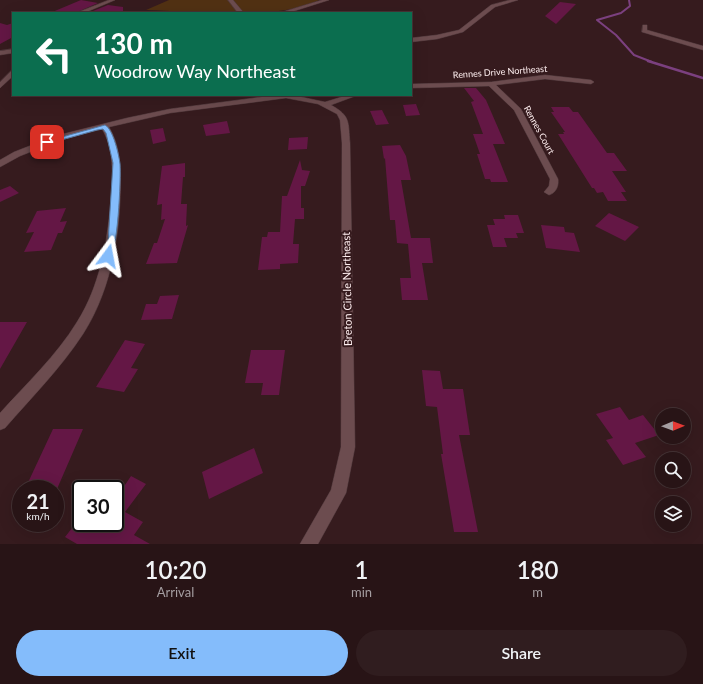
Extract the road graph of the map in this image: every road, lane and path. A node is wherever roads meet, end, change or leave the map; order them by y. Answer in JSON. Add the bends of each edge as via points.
{"nodes":[{"id":1,"x":113,"y":0,"type":"edge"},
{"id":2,"x":230,"y":0,"type":"edge"},
{"id":3,"x":327,"y":0,"type":"edge"},
{"id":4,"x":516,"y":0,"type":"edge"},
{"id":5,"x":82,"y":12,"type":"edge"},
{"id":6,"x":240,"y":12,"type":"edge"},
{"id":7,"x":285,"y":12,"type":"edge"},
{"id":8,"x":646,"y":26,"type":"dead end"},
{"id":9,"x":412,"y":40,"type":"edge"},
{"id":10,"x":703,"y":48,"type":"edge"},
{"id":11,"x":10,"y":51,"type":"edge"},
{"id":12,"x":0,"y":53,"type":"edge"},
{"id":13,"x":12,"y":72,"type":"edge"},
{"id":14,"x":591,"y":82,"type":"dead end"},
{"id":15,"x":492,"y":84,"type":"junction"},
{"id":16,"x":0,"y":86,"type":"edge"},
{"id":17,"x":412,"y":86,"type":"edge"},
{"id":18,"x":352,"y":96,"type":"edge"},
{"id":19,"x":258,"y":97,"type":"edge"},
{"id":20,"x":326,"y":104,"type":"junction"},
{"id":21,"x":105,"y":127,"type":"junction"},
{"id":22,"x":0,"y":164,"type":"edge"},
{"id":23,"x":549,"y":192,"type":"dead end"},
{"id":24,"x":0,"y":423,"type":"edge"},
{"id":25,"x":309,"y":544,"type":"edge"}],
"edges":[{"from":1,"to":5,"type":"street"},
{"from":2,"to":6,"type":"street"},
{"from":3,"to":7,"type":"street"},
{"from":4,"to":9,"type":"street","via":[[493,6],[461,31],[437,38]]},
{"from":8,"to":10,"type":"street","via":[[644,30],[654,35]]},
{"from":11,"to":12,"type":"street"},
{"from":13,"to":16,"type":"street"},
{"from":14,"to":15,"type":"street","name":"Rennes Drive Northeast","via":[[545,77]]},
{"from":15,"to":17,"type":"street","name":"Rennes Drive Northeast"},
{"from":15,"to":23,"type":"street","name":"Rennes Court","via":[[517,109],[526,123],[554,179],[554,186]]},
{"from":18,"to":20,"type":"street"},
{"from":19,"to":20,"type":"street","name":"Breton Circle Northeast","via":[[286,96]]},
{"from":19,"to":21,"type":"street","name":"Breton Circle Northeast","via":[[170,111]]},
{"from":20,"to":25,"type":"street","name":"Breton Circle Northeast","via":[[340,113],[344,120],[346,143],[348,447],[338,493]]},
{"from":21,"to":22,"type":"street","name":"Breton Circle Northeast","via":[[58,138],[16,154]]},
{"from":21,"to":24,"type":"street","via":[[109,132],[117,163],[112,243],[100,284],[85,318],[64,349]]}]}
